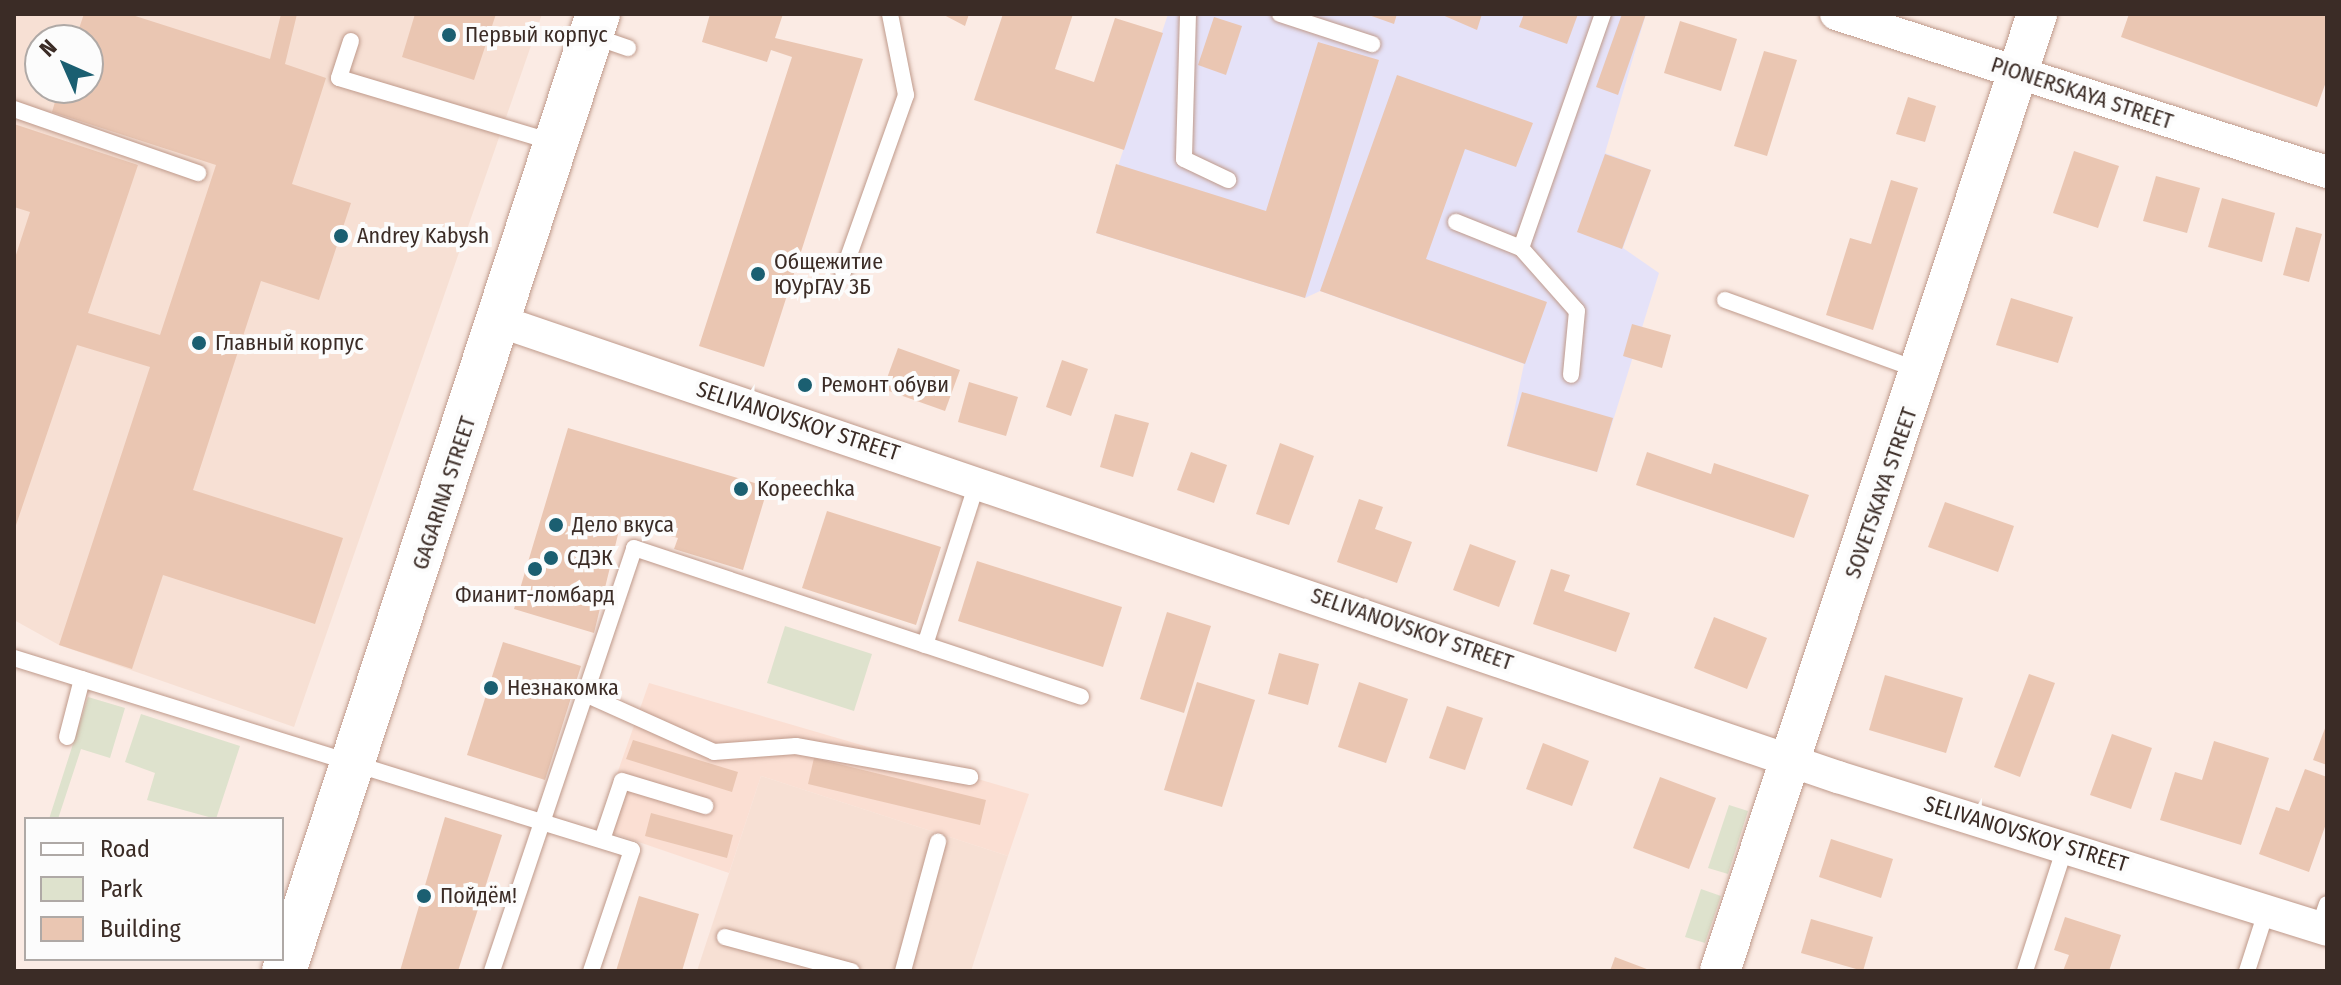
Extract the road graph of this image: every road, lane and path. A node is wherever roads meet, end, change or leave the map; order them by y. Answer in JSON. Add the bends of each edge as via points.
{"nodes":[{"id":1,"x":890,"y":14,"type":"edge"},
{"id":2,"x":1188,"y":14,"type":"edge"},
{"id":3,"x":1280,"y":14,"type":"edge"},
{"id":4,"x":1603,"y":14,"type":"edge"},
{"id":5,"x":1836,"y":14,"type":"edge"},
{"id":6,"x":2037,"y":14,"type":"edge"},
{"id":7,"x":606,"y":33,"type":"edge"},
{"id":8,"x":351,"y":41,"type":"dead end"},
{"id":9,"x":1372,"y":44,"type":"dead end"},
{"id":10,"x":2018,"y":73,"type":"junction"},
{"id":11,"x":14,"y":109,"type":"edge"},
{"id":12,"x":556,"y":143,"type":"junction"},
{"id":13,"x":2327,"y":172,"type":"edge"},
{"id":14,"x":198,"y":173,"type":"dead end"},
{"id":15,"x":1228,"y":180,"type":"dead end"},
{"id":16,"x":1456,"y":222,"type":"dead end"},
{"id":17,"x":1521,"y":248,"type":"junction"},
{"id":18,"x":843,"y":272,"type":"dead end"},
{"id":19,"x":1725,"y":300,"type":"dead end"},
{"id":20,"x":499,"y":321,"type":"junction"},
{"id":21,"x":1923,"y":371,"type":"junction"},
{"id":22,"x":1571,"y":375,"type":"dead end"},
{"id":23,"x":978,"y":480,"type":"junction"},
{"id":24,"x":925,"y":645,"type":"junction"},
{"id":25,"x":14,"y":658,"type":"edge"},
{"id":26,"x":82,"y":679,"type":"junction"},
{"id":27,"x":585,"y":694,"type":"junction"},
{"id":28,"x":1081,"y":697,"type":"dead end"},
{"id":29,"x":67,"y":737,"type":"dead end"},
{"id":30,"x":1790,"y":760,"type":"junction"},
{"id":31,"x":354,"y":761,"type":"junction"},
{"id":32,"x":970,"y":777,"type":"dead end"},
{"id":33,"x":705,"y":806,"type":"dead end"},
{"id":34,"x":543,"y":820,"type":"junction"},
{"id":35,"x":602,"y":840,"type":"junction"},
{"id":36,"x":938,"y":842,"type":"dead end"},
{"id":37,"x":2066,"y":844,"type":"junction"},
{"id":38,"x":2267,"y":909,"type":"junction"},
{"id":39,"x":2324,"y":920,"type":"edge"},
{"id":40,"x":725,"y":937,"type":"dead end"},
{"id":41,"x":284,"y":971,"type":"edge"},
{"id":42,"x":492,"y":971,"type":"edge"},
{"id":43,"x":591,"y":971,"type":"edge"},
{"id":44,"x":851,"y":971,"type":"edge"},
{"id":45,"x":903,"y":971,"type":"edge"},
{"id":46,"x":1720,"y":971,"type":"edge"},
{"id":47,"x":2025,"y":971,"type":"edge"},
{"id":48,"x":2247,"y":971,"type":"edge"}],
"edges":[{"from":1,"to":18,"type":"lane","via":[[906,95]]},
{"from":2,"to":15,"type":"lane","via":[[1184,159]]},
{"from":3,"to":9,"type":"lane"},
{"from":4,"to":17,"type":"lane"},
{"from":5,"to":10,"type":"street","name":"PIONERSKAYA STREET"},
{"from":6,"to":10,"type":"street","name":"SOVETSKAYA STREET"},
{"from":7,"to":12,"type":"main road","name":"GAGARINA STREET"},
{"from":8,"to":12,"type":"lane","via":[[339,78]]},
{"from":10,"to":13,"type":"street","name":"PIONERSKAYA STREET"},
{"from":10,"to":21,"type":"street","name":"SOVETSKAYA STREET"},
{"from":11,"to":14,"type":"lane"},
{"from":12,"to":20,"type":"main road","name":"GAGARINA STREET"},
{"from":16,"to":17,"type":"lane"},
{"from":17,"to":22,"type":"lane","via":[[1577,311]]},
{"from":19,"to":21,"type":"lane"},
{"from":20,"to":23,"type":"street","name":"SELIVANOVSKOY STREET"},
{"from":20,"to":31,"type":"main road","name":"GAGARINA STREET"},
{"from":21,"to":30,"type":"street","name":"SOVETSKAYA STREET"},
{"from":23,"to":24,"type":"lane"},
{"from":23,"to":30,"type":"street","name":"SELIVANOVSKOY STREET"},
{"from":24,"to":27,"type":"lane","via":[[634,548]]},
{"from":24,"to":28,"type":"lane"},
{"from":25,"to":26,"type":"lane"},
{"from":26,"to":29,"type":"lane"},
{"from":26,"to":31,"type":"lane"},
{"from":27,"to":32,"type":"lane","via":[[714,752],[796,746]]},
{"from":27,"to":34,"type":"lane"},
{"from":30,"to":37,"type":"street","name":"SELIVANOVSKOY STREET"},
{"from":30,"to":46,"type":"street","name":"SOVETSKAYA STREET"},
{"from":31,"to":34,"type":"lane"},
{"from":31,"to":41,"type":"main road","name":"GAGARINA STREET"},
{"from":33,"to":35,"type":"lane","via":[[622,781]]},
{"from":34,"to":35,"type":"lane"},
{"from":34,"to":42,"type":"lane"},
{"from":35,"to":43,"type":"lane","via":[[632,850]]},
{"from":36,"to":45,"type":"lane"},
{"from":37,"to":38,"type":"street","name":"SELIVANOVSKOY STREET"},
{"from":37,"to":47,"type":"lane"},
{"from":38,"to":39,"type":"street","name":"SELIVANOVSKOY STREET"},
{"from":38,"to":48,"type":"lane"},
{"from":40,"to":44,"type":"lane"}]}
